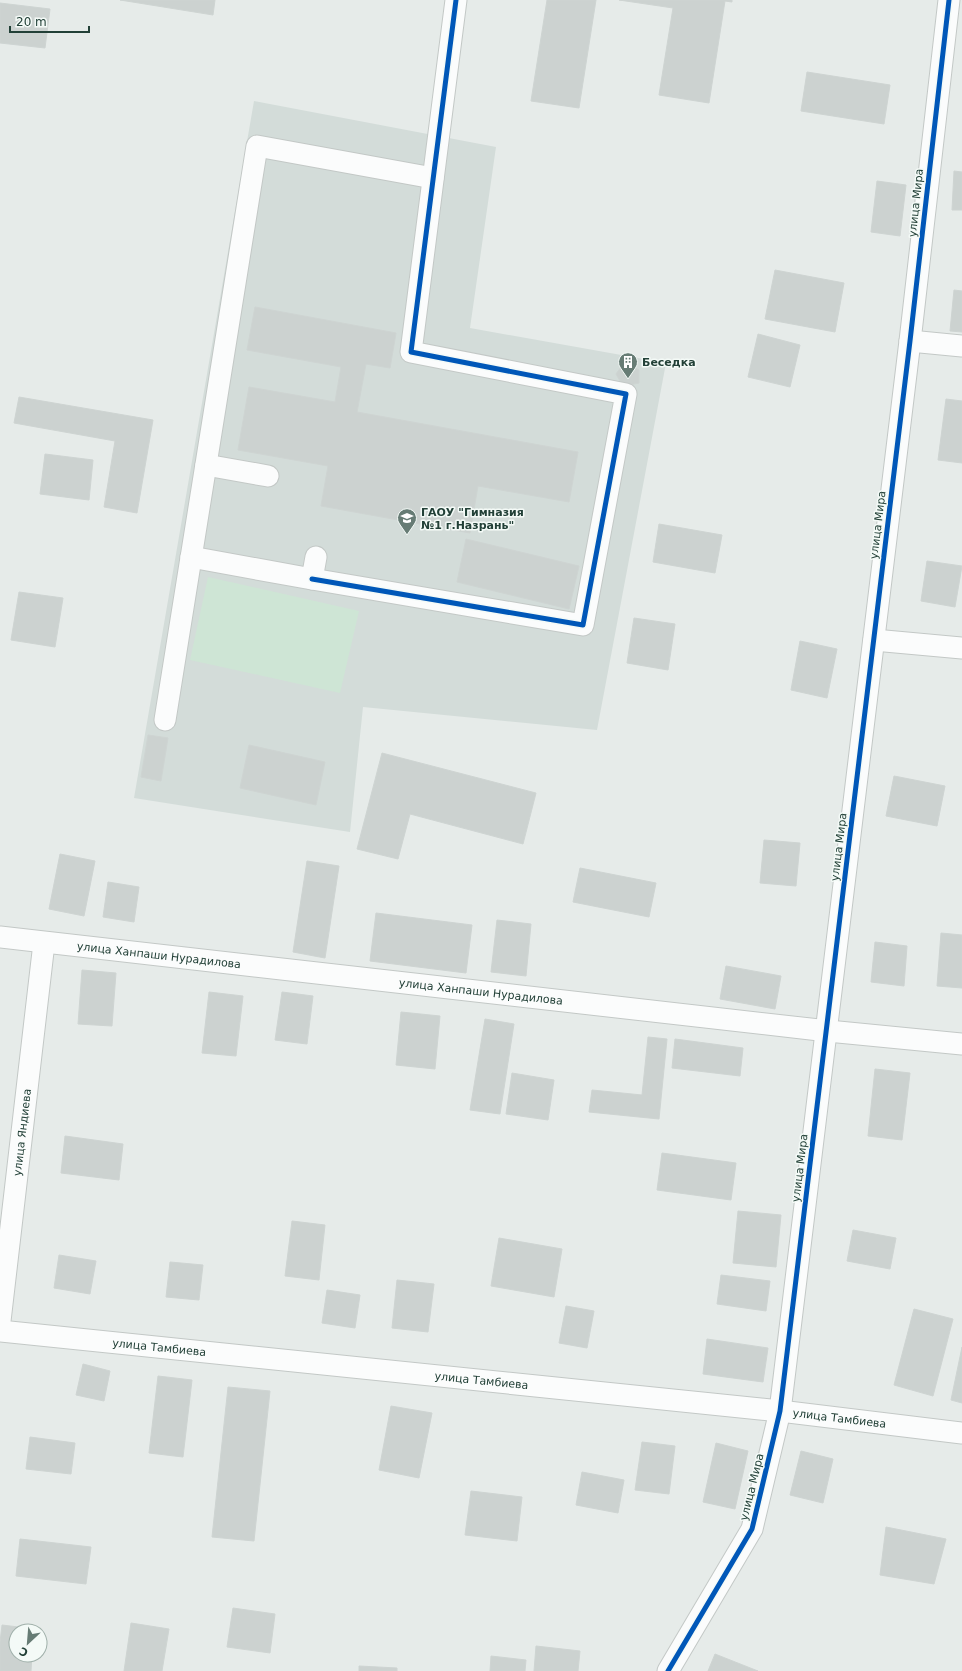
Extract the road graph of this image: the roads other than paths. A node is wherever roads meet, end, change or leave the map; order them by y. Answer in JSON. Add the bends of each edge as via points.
{"nodes":[{"id":1,"x":456,"y":0,"type":"edge"},
{"id":2,"x":949,"y":0,"type":"edge"},
{"id":3,"x":433,"y":178,"type":"junction"},
{"id":4,"x":910,"y":341,"type":"junction"},
{"id":5,"x":962,"y":346,"type":"edge"},
{"id":6,"x":206,"y":465,"type":"junction"},
{"id":7,"x":268,"y":476,"type":"dead end"},
{"id":8,"x":191,"y":557,"type":"junction"},
{"id":9,"x":316,"y":557,"type":"dead end"},
{"id":10,"x":312,"y":579,"type":"junction"},
{"id":11,"x":874,"y":640,"type":"junction"},
{"id":12,"x":962,"y":648,"type":"edge"},
{"id":13,"x":165,"y":720,"type":"dead end"},
{"id":14,"x":0,"y":937,"type":"edge"},
{"id":15,"x":44,"y":943,"type":"junction"},
{"id":16,"x":828,"y":1031,"type":"junction"},
{"id":17,"x":962,"y":1044,"type":"edge"},
{"id":18,"x":0,"y":1321,"type":"edge"},
{"id":19,"x":0,"y":1331,"type":"edge"},
{"id":20,"x":780,"y":1411,"type":"junction"},
{"id":21,"x":962,"y":1433,"type":"edge"},
{"id":22,"x":668,"y":1671,"type":"edge"}],
"edges":[{"from":1,"to":3,"type":"street"},
{"from":2,"to":4,"type":"street","name":"улица Мира"},
{"from":3,"to":6,"type":"street","via":[[258,146]]},
{"from":3,"to":10,"type":"street","via":[[411,352],[626,394],[584,625]]},
{"from":4,"to":5,"type":"street"},
{"from":4,"to":11,"type":"street","name":"улица Мира"},
{"from":6,"to":7,"type":"street"},
{"from":6,"to":8,"type":"street"},
{"from":8,"to":10,"type":"street"},
{"from":8,"to":13,"type":"street"},
{"from":9,"to":10,"type":"street"},
{"from":11,"to":12,"type":"street"},
{"from":11,"to":16,"type":"street","name":"улица Мира"},
{"from":14,"to":15,"type":"street","name":"улица Ханпаши Нурадилова"},
{"from":15,"to":16,"type":"street","name":"улица Ханпаши Нурадилова"},
{"from":15,"to":18,"type":"street","name":"улица Яндиева"},
{"from":16,"to":17,"type":"street","name":"улица Ханпаши Нурадилова"},
{"from":16,"to":20,"type":"street","name":"улица Мира"},
{"from":19,"to":20,"type":"street","name":"улица Тамбиева"},
{"from":20,"to":21,"type":"street","name":"улица Тамбиева"},
{"from":20,"to":22,"type":"street","name":"улица Мира","via":[[752,1529]]}]}
